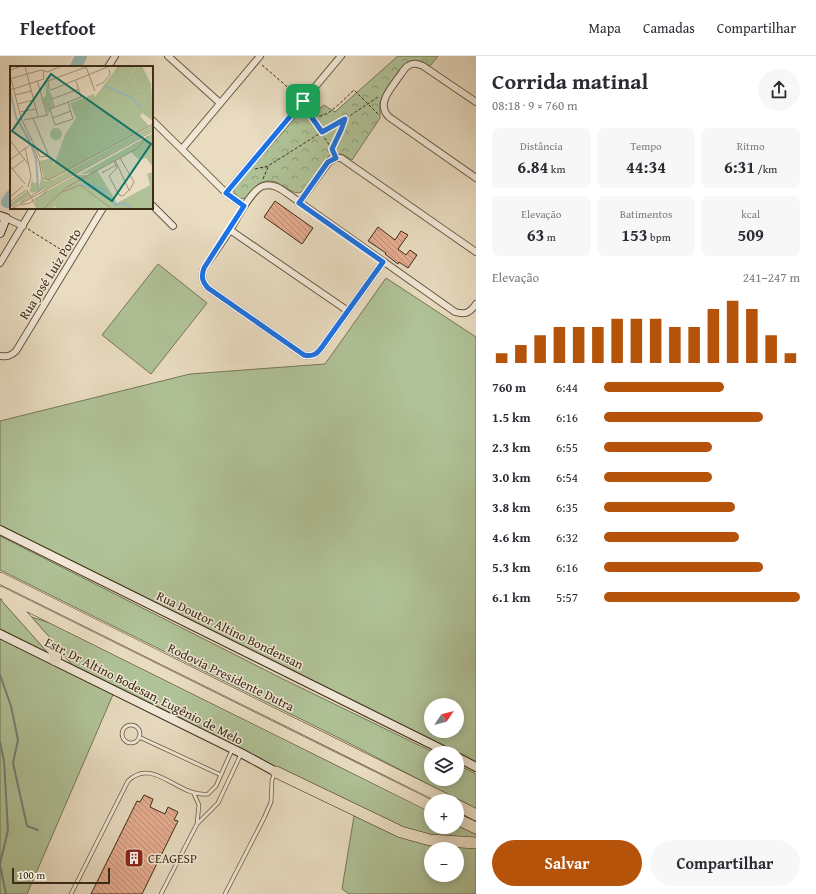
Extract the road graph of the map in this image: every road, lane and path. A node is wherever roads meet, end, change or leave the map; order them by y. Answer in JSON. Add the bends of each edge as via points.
{"nodes":[{"id":1,"x":114,"y":56,"type":"edge"},
{"id":2,"x":168,"y":56,"type":"edge"},
{"id":3,"x":341,"y":56,"type":"edge"},
{"id":4,"x":258,"y":58,"type":"edge"},
{"id":5,"x":109,"y":66,"type":"edge"},
{"id":6,"x":385,"y":96,"type":"junction"},
{"id":7,"x":303,"y":102,"type":"junction"},
{"id":8,"x":476,"y":102,"type":"edge"},
{"id":9,"x":220,"y":103,"type":"junction"},
{"id":10,"x":368,"y":104,"type":"junction"},
{"id":11,"x":387,"y":115,"type":"junction"},
{"id":12,"x":345,"y":119,"type":"junction"},
{"id":13,"x":153,"y":124,"type":"edge"},
{"id":14,"x":322,"y":132,"type":"junction"},
{"id":15,"x":182,"y":149,"type":"junction"},
{"id":16,"x":332,"y":149,"type":"junction"},
{"id":17,"x":336,"y":158,"type":"junction"},
{"id":18,"x":476,"y":178,"type":"edge"},
{"id":19,"x":264,"y":186,"type":"junction"},
{"id":20,"x":226,"y":193,"type":"junction"},
{"id":21,"x":299,"y":203,"type":"junction"},
{"id":22,"x":153,"y":206,"type":"edge"},
{"id":23,"x":244,"y":206,"type":"junction"},
{"id":24,"x":32,"y":209,"type":"edge"},
{"id":25,"x":103,"y":209,"type":"edge"},
{"id":26,"x":3,"y":217,"type":"edge"},
{"id":27,"x":23,"y":226,"type":"junction"},
{"id":28,"x":173,"y":226,"type":"dead end"},
{"id":29,"x":230,"y":230,"type":"junction"},
{"id":30,"x":0,"y":233,"type":"edge"},
{"id":31,"x":476,"y":252,"type":"edge"},
{"id":32,"x":73,"y":257,"type":"junction"},
{"id":33,"x":383,"y":262,"type":"junction"},
{"id":34,"x":0,"y":263,"type":"edge"},
{"id":35,"x":476,"y":304,"type":"edge"},
{"id":36,"x":348,"y":311,"type":"junction"},
{"id":37,"x":0,"y":356,"type":"edge"},
{"id":38,"x":0,"y":530,"type":"edge"},
{"id":39,"x":0,"y":578,"type":"edge"},
{"id":40,"x":1,"y":592,"type":"edge"},
{"id":41,"x":0,"y":634,"type":"edge"},
{"id":42,"x":55,"y":660,"type":"junction"},
{"id":43,"x":139,"y":737,"type":"junction"},
{"id":44,"x":435,"y":746,"type":"edge"},
{"id":45,"x":232,"y":749,"type":"junction"},
{"id":46,"x":241,"y":753,"type":"junction"},
{"id":47,"x":464,"y":761,"type":"edge"},
{"id":48,"x":476,"y":767,"type":"edge"},
{"id":49,"x":276,"y":772,"type":"junction"},
{"id":50,"x":221,"y":775,"type":"junction"},
{"id":51,"x":194,"y":794,"type":"junction"},
{"id":52,"x":435,"y":794,"type":"edge"},
{"id":53,"x":424,"y":803,"type":"edge"},
{"id":54,"x":464,"y":809,"type":"edge"},
{"id":55,"x":476,"y":815,"type":"edge"},
{"id":56,"x":464,"y":822,"type":"edge"},
{"id":57,"x":197,"y":824,"type":"junction"},
{"id":58,"x":476,"y":828,"type":"edge"},
{"id":59,"x":476,"y":843,"type":"edge"},
{"id":60,"x":71,"y":894,"type":"edge"},
{"id":61,"x":161,"y":894,"type":"edge"},
{"id":62,"x":225,"y":894,"type":"edge"}],
"edges":[{"from":1,"to":5,"type":"street"},
{"from":2,"to":9,"type":"street"},
{"from":3,"to":7,"type":"street"},
{"from":4,"to":7,"type":"path"},
{"from":4,"to":9,"type":"street"},
{"from":6,"to":8,"type":"street","via":[[407,66],[416,64],[423,66]]},
{"from":6,"to":10,"type":"path"},
{"from":6,"to":11,"type":"street","via":[[383,104]]},
{"from":7,"to":10,"type":"path","via":[[318,116],[322,116],[354,90]]},
{"from":7,"to":14,"type":"path"},
{"from":7,"to":20,"type":"street"},
{"from":9,"to":15,"type":"street"},
{"from":10,"to":11,"type":"path","via":[[379,115]]},
{"from":10,"to":12,"type":"path"},
{"from":11,"to":18,"type":"street"},
{"from":12,"to":14,"type":"path"},
{"from":12,"to":16,"type":"path"},
{"from":13,"to":15,"type":"street"},
{"from":14,"to":16,"type":"path"},
{"from":14,"to":19,"type":"path","via":[[268,166],[263,179]]},
{"from":15,"to":20,"type":"street"},
{"from":16,"to":17,"type":"path"},
{"from":17,"to":21,"type":"street","via":[[328,162]]},
{"from":17,"to":31,"type":"street","via":[[346,160]]},
{"from":19,"to":21,"type":"street","via":[[274,186]]},
{"from":19,"to":23,"type":"street","via":[[259,188]]},
{"from":20,"to":23,"type":"street"},
{"from":21,"to":33,"type":"street"},
{"from":22,"to":28,"type":"street"},
{"from":23,"to":29,"type":"street"},
{"from":24,"to":27,"type":"street"},
{"from":25,"to":32,"type":"street","name":"Rua José Luiz Porto"},
{"from":26,"to":27,"type":"street"},
{"from":26,"to":30,"type":"street"},
{"from":27,"to":32,"type":"path"},
{"from":27,"to":34,"type":"street"},
{"from":29,"to":36,"type":"street"},
{"from":29,"to":36,"type":"street","via":[[204,268],[201,275],[203,282],[304,355],[314,355],[319,351]]},
{"from":32,"to":37,"type":"street","name":"Rua José Luiz Porto","via":[[16,351],[11,355]]},
{"from":33,"to":35,"type":"street","via":[[455,312],[468,313]]},
{"from":33,"to":36,"type":"street"},
{"from":38,"to":44,"type":"street","name":"Rua Doutor Altino Bondensan"},
{"from":39,"to":52,"type":"highway","name":"Rodovia Presidente Dutra"},
{"from":40,"to":42,"type":"highway","via":[[54,651]]},
{"from":40,"to":53,"type":"highway","name":"Rodovia Presidente Dutra"},
{"from":41,"to":42,"type":"street","name":"Estr. Dr Altino Bodesan, Eugênio de Melo"},
{"from":42,"to":45,"type":"street","name":"Estr. Dr Altino Bodesan, Eugênio de Melo"},
{"from":43,"to":43,"type":"lane","via":[[139,729],[132,724],[122,730],[125,742],[133,743]]},
{"from":43,"to":50,"type":"lane"},
{"from":45,"to":46,"type":"street","name":"Estr. Dr Altino Bodesan, Eugênio de Melo"},
{"from":45,"to":50,"type":"lane"},
{"from":46,"to":49,"type":"street","name":"Estr. Dr Altino Bodesan, Eugênio de Melo"},
{"from":46,"to":57,"type":"lane","via":[[218,804]]},
{"from":47,"to":48,"type":"street"},
{"from":49,"to":59,"type":"highway","via":[[400,832],[430,840]]},
{"from":49,"to":62,"type":"lane","via":[[272,780],[271,802]]},
{"from":50,"to":51,"type":"lane","via":[[216,786],[208,794]]},
{"from":51,"to":57,"type":"lane","via":[[199,805]]},
{"from":51,"to":60,"type":"lane","via":[[154,774],[147,772],[134,776],[128,781]]},
{"from":54,"to":55,"type":"highway"},
{"from":56,"to":58,"type":"highway"},
{"from":57,"to":61,"type":"lane"}]}
